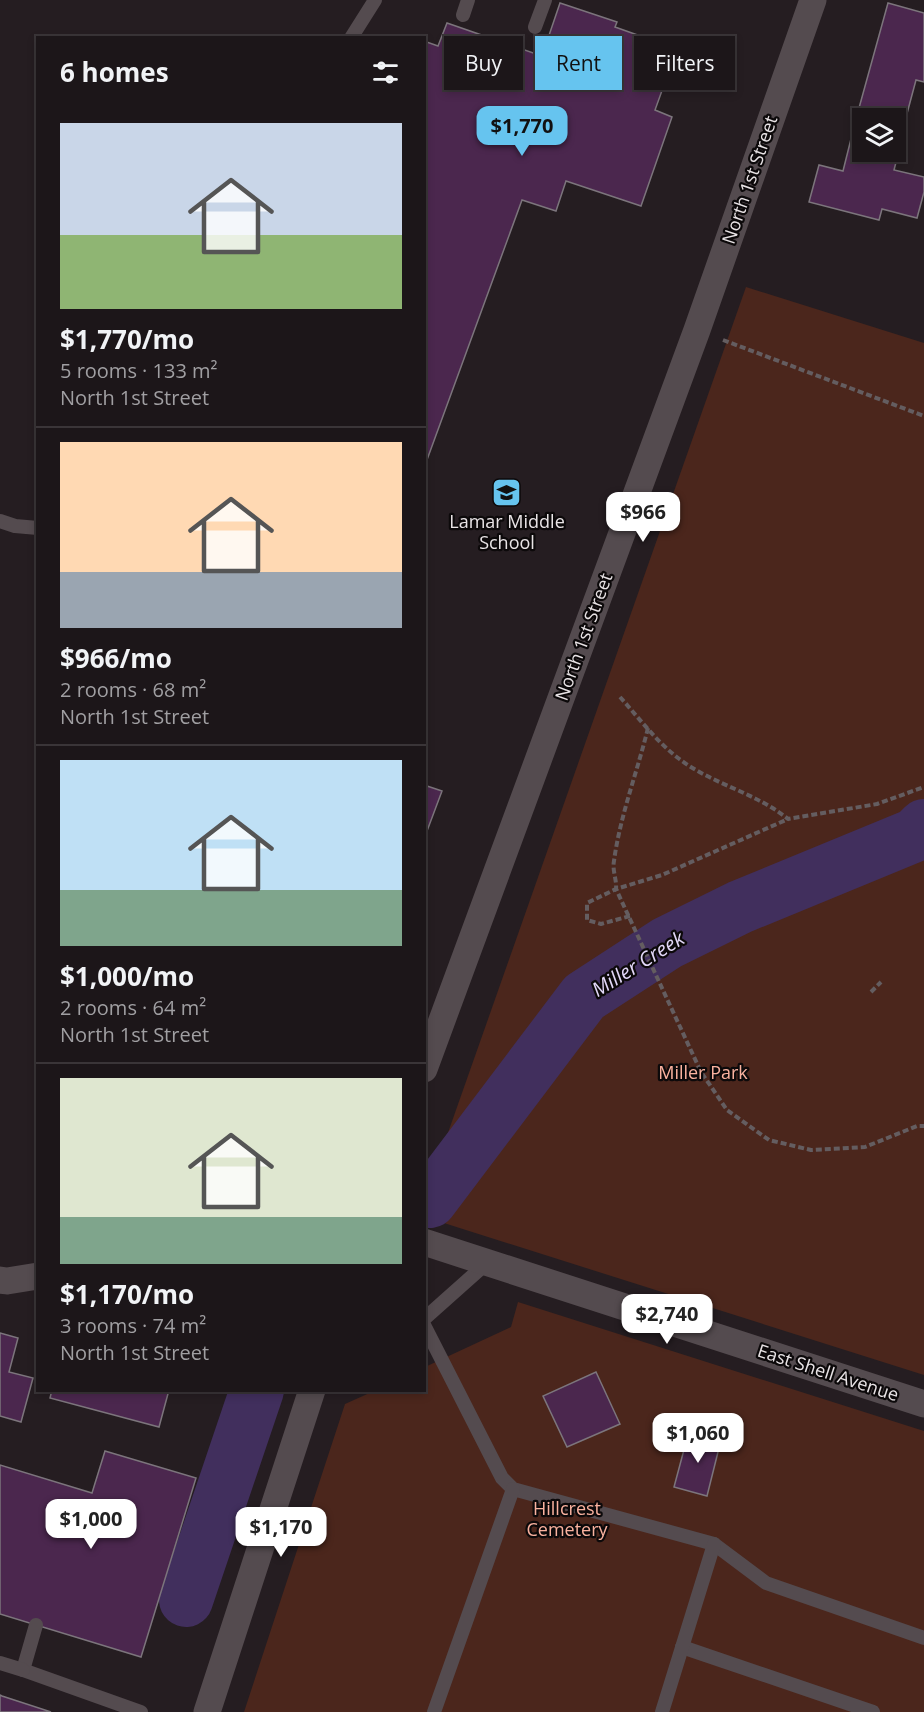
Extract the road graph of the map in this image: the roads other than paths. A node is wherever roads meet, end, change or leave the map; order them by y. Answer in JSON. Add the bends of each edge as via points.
{"nodes":[{"id":1,"x":375,"y":0,"type":"edge"},
{"id":2,"x":468,"y":0,"type":"edge"},
{"id":3,"x":545,"y":0,"type":"edge"},
{"id":4,"x":813,"y":0,"type":"edge"},
{"id":5,"x":463,"y":15,"type":"dead end"},
{"id":6,"x":535,"y":27,"type":"dead end"},
{"id":7,"x":352,"y":36,"type":"edge"},
{"id":8,"x":0,"y":521,"type":"edge"},
{"id":9,"x":36,"y":528,"type":"edge"},
{"id":10,"x":426,"y":1064,"type":"edge"},
{"id":11,"x":426,"y":1243,"type":"edge"},
{"id":12,"x":488,"y":1262,"type":"junction"},
{"id":13,"x":36,"y":1276,"type":"edge"},
{"id":14,"x":0,"y":1280,"type":"edge"},
{"id":15,"x":426,"y":1317,"type":"edge"},
{"id":16,"x":426,"y":1329,"type":"edge"},
{"id":17,"x":311,"y":1392,"type":"edge"},
{"id":18,"x":924,"y":1404,"type":"edge"},
{"id":19,"x":513,"y":1489,"type":"junction"},
{"id":20,"x":714,"y":1544,"type":"junction"},
{"id":21,"x":36,"y":1625,"type":"dead end"},
{"id":22,"x":924,"y":1638,"type":"edge"},
{"id":23,"x":682,"y":1647,"type":"junction"},
{"id":24,"x":0,"y":1663,"type":"edge"},
{"id":25,"x":23,"y":1670,"type":"junction"},
{"id":26,"x":141,"y":1712,"type":"edge"},
{"id":27,"x":207,"y":1712,"type":"edge"},
{"id":28,"x":434,"y":1712,"type":"edge"},
{"id":29,"x":662,"y":1712,"type":"edge"},
{"id":30,"x":873,"y":1712,"type":"edge"}],
"edges":[{"from":1,"to":7,"type":"lane"},
{"from":2,"to":5,"type":"lane"},
{"from":3,"to":6,"type":"lane"},
{"from":4,"to":10,"type":"street","name":"North 1st Street","via":[[697,330]]},
{"from":8,"to":9,"type":"lane"},
{"from":11,"to":12,"type":"street","name":"East Shell Avenue"},
{"from":12,"to":15,"type":"lane"},
{"from":12,"to":18,"type":"street","name":"East Shell Avenue"},
{"from":13,"to":14,"type":"street"},
{"from":16,"to":19,"type":"lane","via":[[502,1478]]},
{"from":17,"to":27,"type":"street"},
{"from":19,"to":20,"type":"lane"},
{"from":19,"to":28,"type":"lane"},
{"from":20,"to":22,"type":"lane","via":[[766,1583]]},
{"from":20,"to":23,"type":"lane"},
{"from":21,"to":25,"type":"lane"},
{"from":23,"to":29,"type":"lane"},
{"from":23,"to":30,"type":"lane"},
{"from":24,"to":25,"type":"lane"},
{"from":25,"to":26,"type":"lane"}]}
